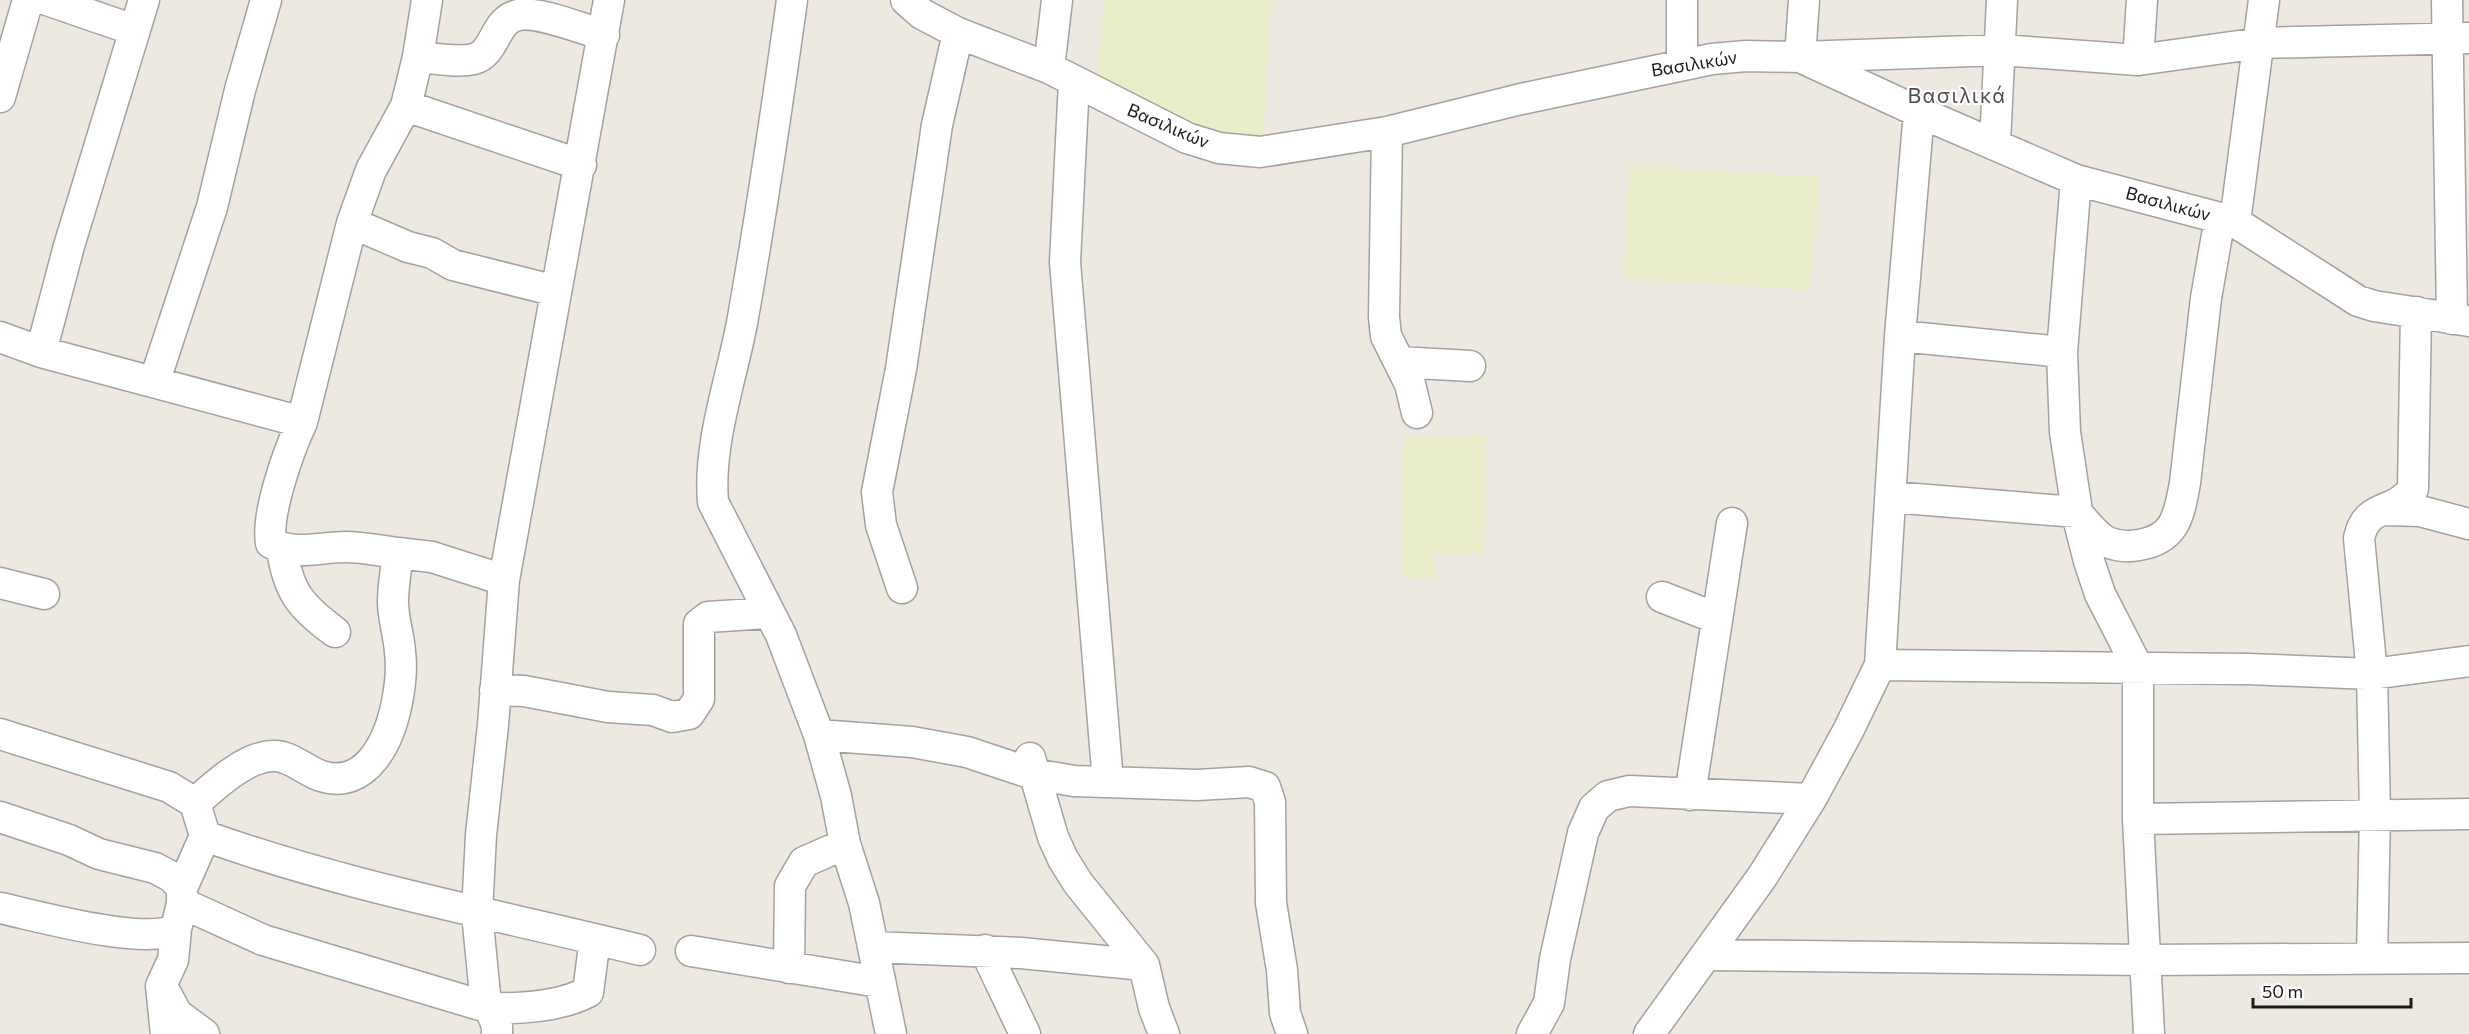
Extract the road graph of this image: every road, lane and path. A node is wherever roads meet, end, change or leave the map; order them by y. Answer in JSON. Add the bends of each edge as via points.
{"nodes":[{"id":1,"x":27,"y":0,"type":"edge"},
{"id":2,"x":47,"y":0,"type":"edge"},
{"id":3,"x":144,"y":0,"type":"edge"},
{"id":4,"x":266,"y":0,"type":"edge"},
{"id":5,"x":427,"y":0,"type":"edge"},
{"id":6,"x":609,"y":0,"type":"edge"},
{"id":7,"x":792,"y":0,"type":"edge"},
{"id":8,"x":906,"y":0,"type":"edge"},
{"id":9,"x":1057,"y":0,"type":"edge"},
{"id":10,"x":1682,"y":0,"type":"edge"},
{"id":11,"x":1804,"y":0,"type":"edge"},
{"id":12,"x":2002,"y":0,"type":"edge"},
{"id":13,"x":2142,"y":0,"type":"edge"},
{"id":14,"x":2264,"y":0,"type":"edge"},
{"id":15,"x":2447,"y":0,"type":"edge"},
{"id":16,"x":134,"y":30,"type":"junction"},
{"id":17,"x":958,"y":33,"type":"junction"},
{"id":18,"x":604,"y":35,"type":"junction"},
{"id":19,"x":2458,"y":38,"type":"edge"},
{"id":20,"x":2260,"y":43,"type":"junction"},
{"id":21,"x":2001,"y":50,"type":"junction"},
{"id":22,"x":418,"y":57,"type":"junction"},
{"id":23,"x":1800,"y":57,"type":"junction"},
{"id":24,"x":2138,"y":60,"type":"junction"},
{"id":25,"x":1682,"y":64,"type":"junction"},
{"id":26,"x":1061,"y":75,"type":"junction"},
{"id":27,"x":0,"y":97,"type":"edge"},
{"id":28,"x":406,"y":106,"type":"junction"},
{"id":29,"x":1919,"y":112,"type":"junction"},
{"id":30,"x":1387,"y":132,"type":"junction"},
{"id":31,"x":1995,"y":143,"type":"junction"},
{"id":32,"x":581,"y":165,"type":"junction"},
{"id":33,"x":2076,"y":180,"type":"junction"},
{"id":34,"x":2228,"y":220,"type":"junction"},
{"id":35,"x":352,"y":223,"type":"junction"},
{"id":36,"x":556,"y":291,"type":"junction"},
{"id":37,"x":2416,"y":312,"type":"junction"},
{"id":38,"x":2461,"y":320,"type":"edge"},
{"id":39,"x":1900,"y":336,"type":"junction"},
{"id":40,"x":0,"y":337,"type":"edge"},
{"id":41,"x":41,"y":352,"type":"junction"},
{"id":42,"x":2062,"y":352,"type":"junction"},
{"id":43,"x":1399,"y":362,"type":"junction"},
{"id":44,"x":1470,"y":366,"type":"dead end"},
{"id":45,"x":155,"y":380,"type":"junction"},
{"id":46,"x":1417,"y":413,"type":"dead end"},
{"id":47,"x":302,"y":422,"type":"junction"},
{"id":48,"x":1891,"y":497,"type":"junction"},
{"id":49,"x":2385,"y":510,"type":"junction"},
{"id":50,"x":2076,"y":512,"type":"junction"},
{"id":51,"x":1732,"y":523,"type":"dead end"},
{"id":52,"x":2469,"y":524,"type":"edge"},
{"id":53,"x":282,"y":549,"type":"junction"},
{"id":54,"x":398,"y":553,"type":"junction"},
{"id":55,"x":504,"y":580,"type":"junction"},
{"id":56,"x":0,"y":583,"type":"edge"},
{"id":57,"x":902,"y":588,"type":"dead end"},
{"id":58,"x":44,"y":594,"type":"dead end"},
{"id":59,"x":1662,"y":597,"type":"dead end"},
{"id":60,"x":769,"y":613,"type":"junction"},
{"id":61,"x":1716,"y":618,"type":"junction"},
{"id":62,"x":335,"y":632,"type":"dead end"},
{"id":63,"x":2469,"y":661,"type":"edge"},
{"id":64,"x":1880,"y":665,"type":"junction"},
{"id":65,"x":2138,"y":668,"type":"junction"},
{"id":66,"x":2372,"y":674,"type":"junction"},
{"id":67,"x":495,"y":690,"type":"junction"},
{"id":68,"x":0,"y":734,"type":"edge"},
{"id":69,"x":819,"y":735,"type":"junction"},
{"id":70,"x":1032,"y":766,"type":"junction"},
{"id":71,"x":1108,"y":782,"type":"junction"},
{"id":72,"x":1690,"y":795,"type":"junction"},
{"id":73,"x":1811,"y":799,"type":"junction"},
{"id":74,"x":195,"y":803,"type":"junction"},
{"id":75,"x":2374,"y":814,"type":"junction"},
{"id":76,"x":2469,"y":814,"type":"edge"},
{"id":77,"x":0,"y":817,"type":"edge"},
{"id":78,"x":2138,"y":819,"type":"junction"},
{"id":79,"x":205,"y":836,"type":"junction"},
{"id":80,"x":845,"y":844,"type":"junction"},
{"id":81,"x":180,"y":907,"type":"junction"},
{"id":82,"x":0,"y":908,"type":"edge"},
{"id":83,"x":477,"y":913,"type":"junction"},
{"id":84,"x":595,"y":939,"type":"junction"},
{"id":85,"x":873,"y":947,"type":"junction"},
{"id":86,"x":640,"y":950,"type":"dead end"},
{"id":87,"x":916,"y":950,"type":"junction"},
{"id":88,"x":985,"y":950,"type":"junction"},
{"id":89,"x":691,"y":951,"type":"dead end"},
{"id":90,"x":1707,"y":955,"type":"junction"},
{"id":91,"x":2372,"y":958,"type":"junction"},
{"id":92,"x":2469,"y":958,"type":"edge"},
{"id":93,"x":2146,"y":960,"type":"junction"},
{"id":94,"x":1144,"y":965,"type":"junction"},
{"id":95,"x":789,"y":968,"type":"junction"},
{"id":96,"x":162,"y":986,"type":"junction"},
{"id":97,"x":880,"y":987,"type":"junction"},
{"id":98,"x":494,"y":1021,"type":"edge"},
{"id":99,"x":166,"y":1034,"type":"edge"},
{"id":100,"x":204,"y":1034,"type":"edge"},
{"id":101,"x":891,"y":1034,"type":"edge"},
{"id":102,"x":1025,"y":1034,"type":"edge"},
{"id":103,"x":1164,"y":1034,"type":"edge"},
{"id":104,"x":1292,"y":1034,"type":"edge"},
{"id":105,"x":1532,"y":1034,"type":"edge"},
{"id":106,"x":1649,"y":1034,"type":"edge"},
{"id":107,"x":2148,"y":1034,"type":"edge"}],
"edges":[{"from":1,"to":27,"type":"street"},
{"from":2,"to":16,"type":"street"},
{"from":3,"to":16,"type":"street"},
{"from":4,"to":45,"type":"street","via":[[212,207]]},
{"from":5,"to":22,"type":"street"},
{"from":6,"to":18,"type":"street"},
{"from":7,"to":60,"type":"street","via":[[765,196],[711,482],[714,502]]},
{"from":8,"to":17,"type":"street","name":"Βασιλικών","via":[[922,14]]},
{"from":9,"to":26,"type":"street"},
{"from":10,"to":25,"type":"street"},
{"from":11,"to":23,"type":"street"},
{"from":12,"to":21,"type":"street"},
{"from":13,"to":24,"type":"street"},
{"from":14,"to":20,"type":"street"},
{"from":15,"to":19,"type":"street"},
{"from":16,"to":41,"type":"street"},
{"from":17,"to":26,"type":"street","name":"Βασιλικών"},
{"from":17,"to":57,"type":"street","via":[[937,125],[877,492],[881,525]]},
{"from":18,"to":22,"type":"street","via":[[528,14],[515,15],[503,23],[486,54],[472,59]]},
{"from":18,"to":32,"type":"street"},
{"from":19,"to":20,"type":"street"},
{"from":19,"to":38,"type":"street"},
{"from":20,"to":24,"type":"street"},
{"from":20,"to":34,"type":"street"},
{"from":21,"to":23,"type":"street"},
{"from":21,"to":24,"type":"street"},
{"from":21,"to":31,"type":"street"},
{"from":22,"to":28,"type":"street"},
{"from":23,"to":25,"type":"street","name":"Βασιλικών","via":[[1746,56]]},
{"from":23,"to":29,"type":"street","name":"Βασιλικών"},
{"from":25,"to":30,"type":"street","name":"Βασιλικών"},
{"from":26,"to":30,"type":"street","name":"Βασιλικών","via":[[1158,125],[1219,148],[1260,152]]},
{"from":26,"to":71,"type":"street","via":[[1065,262]]},
{"from":28,"to":32,"type":"street"},
{"from":28,"to":35,"type":"street","via":[[370,170]]},
{"from":29,"to":31,"type":"street","name":"Βασιλικών"},
{"from":29,"to":39,"type":"street"},
{"from":30,"to":43,"type":"street","via":[[1384,317],[1386,336]]},
{"from":31,"to":33,"type":"street","name":"Βασιλικών"},
{"from":32,"to":36,"type":"street"},
{"from":33,"to":34,"type":"street","name":"Βασιλικών"},
{"from":33,"to":42,"type":"street"},
{"from":34,"to":37,"type":"street","name":"Βασιλικών","via":[[2358,300]]},
{"from":34,"to":50,"type":"street","via":[[2206,298],[2185,483],[2172,530],[2153,543],[2128,547],[2106,541]]},
{"from":35,"to":36,"type":"street","via":[[432,253],[453,265]]},
{"from":35,"to":47,"type":"street"},
{"from":36,"to":55,"type":"street"},
{"from":37,"to":38,"type":"street","name":"Βασιλικών"},
{"from":37,"to":49,"type":"street","via":[[2413,489],[2404,501]]},
{"from":39,"to":42,"type":"street"},
{"from":39,"to":48,"type":"street"},
{"from":40,"to":41,"type":"street"},
{"from":41,"to":45,"type":"street"},
{"from":42,"to":50,"type":"street","via":[[2065,432]]},
{"from":43,"to":44,"type":"street"},
{"from":43,"to":46,"type":"street","via":[[1410,384]]},
{"from":45,"to":47,"type":"street"},
{"from":47,"to":53,"type":"street","via":[[286,462],[269,529],[271,543]]},
{"from":48,"to":50,"type":"street"},
{"from":48,"to":64,"type":"street"},
{"from":49,"to":52,"type":"street","via":[[2420,510]]},
{"from":49,"to":66,"type":"street","via":[[2370,514],[2359,538]]},
{"from":50,"to":65,"type":"street","via":[[2100,594]]},
{"from":51,"to":61,"type":"street"},
{"from":53,"to":54,"type":"street","via":[[298,552],[348,547]]},
{"from":53,"to":62,"type":"street","via":[[285,571],[306,611]]},
{"from":54,"to":55,"type":"street","via":[[432,557]]},
{"from":54,"to":74,"type":"street","via":[[393,602],[401,654],[398,700],[388,738],[372,760],[355,777],[338,781],[289,759],[263,757],[222,778]]},
{"from":55,"to":67,"type":"street"},
{"from":56,"to":58,"type":"street"},
{"from":59,"to":61,"type":"street"},
{"from":60,"to":67,"type":"street","via":[[708,617],[699,624],[699,699],[689,714],[672,717],[653,710]]},
{"from":60,"to":69,"type":"street"},
{"from":61,"to":72,"type":"street"},
{"from":63,"to":66,"type":"street"},
{"from":64,"to":65,"type":"street"},
{"from":64,"to":73,"type":"street"},
{"from":65,"to":66,"type":"street"},
{"from":65,"to":78,"type":"street"},
{"from":66,"to":75,"type":"street"},
{"from":67,"to":83,"type":"street","via":[[480,836]]},
{"from":68,"to":74,"type":"street","via":[[169,787]]},
{"from":69,"to":70,"type":"street","via":[[892,740]]},
{"from":69,"to":80,"type":"street"},
{"from":70,"to":71,"type":"street","via":[[1074,781]]},
{"from":70,"to":94,"type":"street","via":[[1063,859]]},
{"from":71,"to":104,"type":"street","via":[[1249,782],[1265,787],[1270,802],[1271,903],[1285,1013]]},
{"from":72,"to":73,"type":"street"},
{"from":72,"to":105,"type":"street","via":[[1629,791],[1608,796],[1594,808],[1582,833],[1549,1003]]},
{"from":73,"to":90,"type":"street"},
{"from":74,"to":79,"type":"street"},
{"from":75,"to":76,"type":"street"},
{"from":75,"to":78,"type":"street"},
{"from":75,"to":91,"type":"street"},
{"from":77,"to":81,"type":"street","via":[[99,854],[155,868],[172,877]]},
{"from":78,"to":93,"type":"street"},
{"from":79,"to":81,"type":"street"},
{"from":79,"to":83,"type":"street","via":[[257,856]]},
{"from":80,"to":85,"type":"street"},
{"from":80,"to":95,"type":"street","via":[[804,862],[790,886]]},
{"from":81,"to":82,"type":"street","via":[[165,935],[121,932]]},
{"from":81,"to":96,"type":"street","via":[[173,960]]},
{"from":81,"to":98,"type":"street"},
{"from":83,"to":84,"type":"street"},
{"from":83,"to":98,"type":"street","via":[[479,952]]},
{"from":84,"to":86,"type":"street"},
{"from":84,"to":98,"type":"street","via":[[588,992],[519,1009]]},
{"from":85,"to":87,"type":"street"},
{"from":85,"to":97,"type":"street"},
{"from":87,"to":88,"type":"street"},
{"from":87,"to":97,"type":"street"},
{"from":88,"to":94,"type":"street"},
{"from":88,"to":102,"type":"street"},
{"from":89,"to":95,"type":"street"},
{"from":90,"to":93,"type":"street"},
{"from":90,"to":106,"type":"street"},
{"from":91,"to":92,"type":"street"},
{"from":91,"to":93,"type":"street"},
{"from":93,"to":107,"type":"street"},
{"from":94,"to":103,"type":"street"},
{"from":95,"to":97,"type":"street"},
{"from":96,"to":99,"type":"street"},
{"from":96,"to":100,"type":"street","via":[[177,1014]]},
{"from":97,"to":101,"type":"street"}]}
